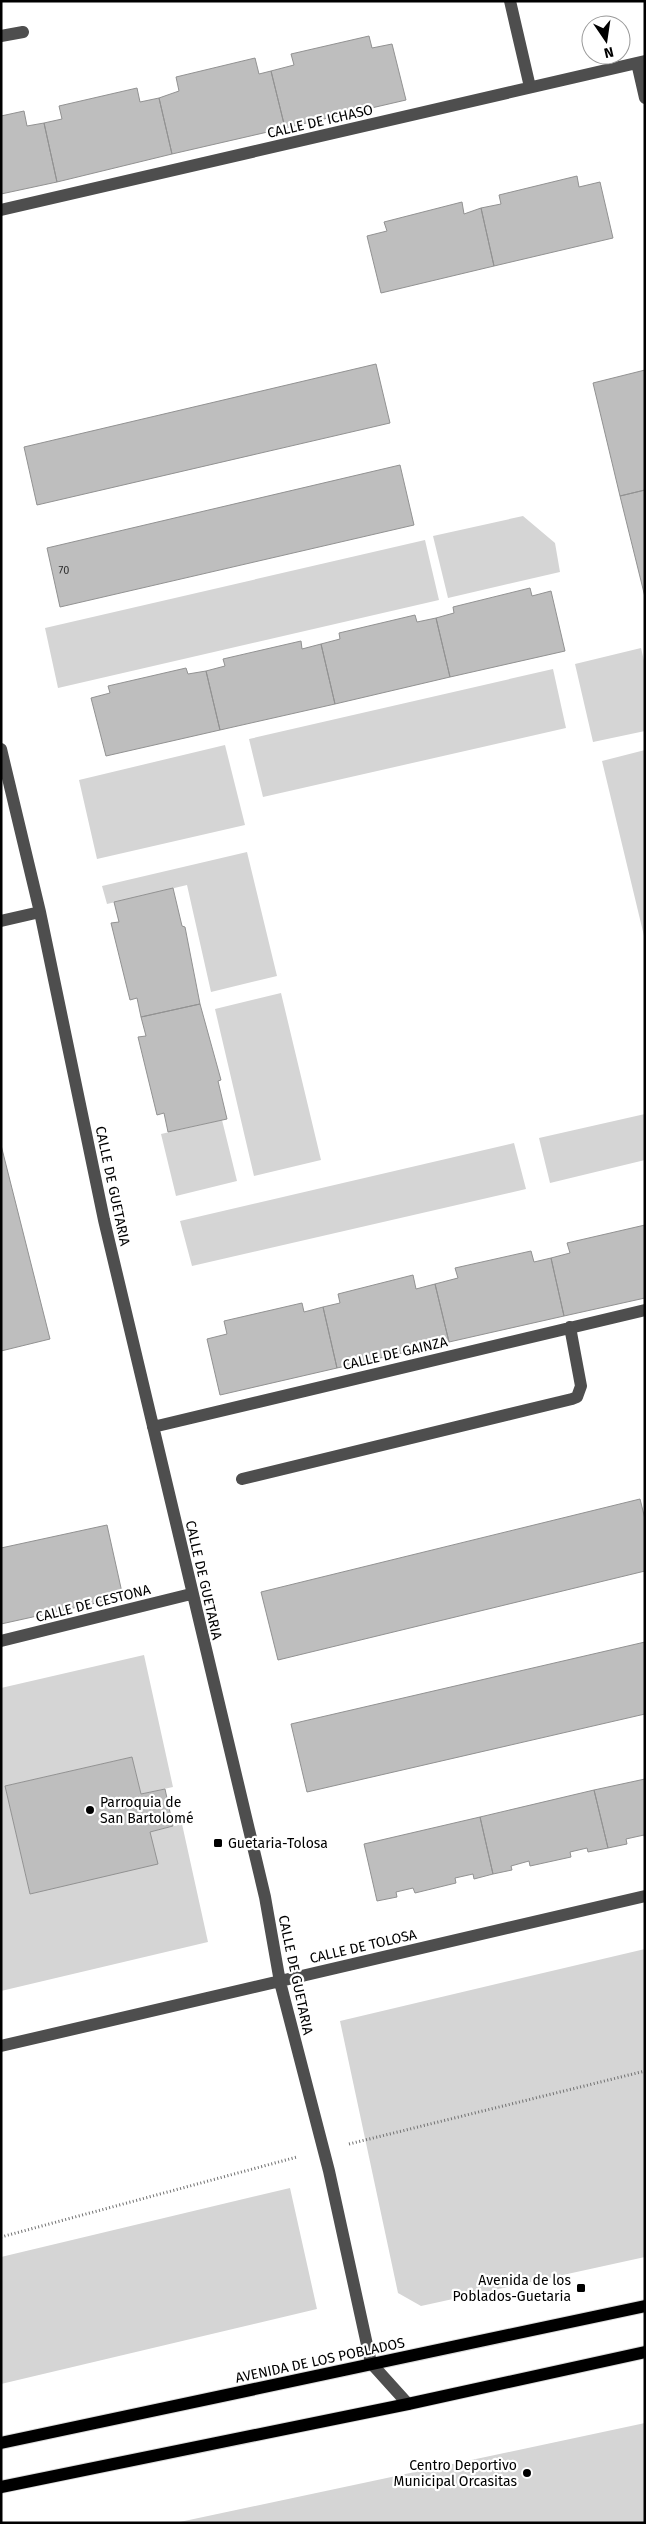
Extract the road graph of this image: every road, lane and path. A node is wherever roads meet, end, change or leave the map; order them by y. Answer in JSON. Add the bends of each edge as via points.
{"nodes":[{"id":1,"x":510,"y":1,"type":"edge"},
{"id":2,"x":24,"y":32,"type":"dead end"},
{"id":3,"x":1,"y":36,"type":"edge"},
{"id":4,"x":641,"y":62,"type":"edge"},
{"id":5,"x":530,"y":88,"type":"junction"},
{"id":6,"x":645,"y":98,"type":"edge"},
{"id":7,"x":1,"y":210,"type":"edge"},
{"id":8,"x":1,"y":749,"type":"edge"},
{"id":9,"x":6,"y":791,"type":"edge"},
{"id":10,"x":40,"y":912,"type":"junction"},
{"id":11,"x":1,"y":921,"type":"edge"},
{"id":12,"x":645,"y":1310,"type":"edge"},
{"id":13,"x":570,"y":1328,"type":"junction"},
{"id":14,"x":153,"y":1427,"type":"junction"},
{"id":15,"x":242,"y":1479,"type":"dead end"},
{"id":16,"x":191,"y":1594,"type":"junction"},
{"id":17,"x":1,"y":1641,"type":"edge"},
{"id":18,"x":645,"y":1896,"type":"edge"},
{"id":19,"x":280,"y":1982,"type":"junction"},
{"id":20,"x":1,"y":2046,"type":"edge"},
{"id":21,"x":645,"y":2306,"type":"edge"},
{"id":22,"x":645,"y":2352,"type":"edge"},
{"id":23,"x":372,"y":2364,"type":"junction"},
{"id":24,"x":408,"y":2404,"type":"junction"},
{"id":25,"x":1,"y":2442,"type":"edge"},
{"id":26,"x":1,"y":2487,"type":"edge"}],
"edges":[{"from":1,"to":5,"type":"street"},
{"from":2,"to":3,"type":"street"},
{"from":4,"to":5,"type":"street","name":"CALLE DE ICHASO"},
{"from":4,"to":6,"type":"street"},
{"from":5,"to":7,"type":"street","name":"CALLE DE ICHASO"},
{"from":8,"to":9,"type":"street","name":"CALLE DE GUETARIA"},
{"from":9,"to":10,"type":"street","name":"CALLE DE GUETARIA"},
{"from":10,"to":11,"type":"street"},
{"from":10,"to":14,"type":"street","name":"CALLE DE GUETARIA","via":[[104,1220]]},
{"from":12,"to":13,"type":"street","name":"CALLE DE GAINZA"},
{"from":13,"to":14,"type":"street","name":"CALLE DE GAINZA"},
{"from":13,"to":15,"type":"street","via":[[580,1386],[577,1397]]},
{"from":14,"to":16,"type":"street","name":"CALLE DE GUETARIA"},
{"from":16,"to":17,"type":"street","name":"CALLE DE CESTONA"},
{"from":16,"to":19,"type":"street","name":"CALLE DE GUETARIA","via":[[265,1897]]},
{"from":18,"to":19,"type":"street","name":"CALLE DE TOLOSA"},
{"from":19,"to":20,"type":"street","name":"CALLE DE TOLOSA"},
{"from":19,"to":23,"type":"street","name":"CALLE DE GUETARIA","via":[[329,2171]]},
{"from":21,"to":23,"type":"main road","name":"AVENIDA DE LOS POBLADOS"},
{"from":22,"to":24,"type":"main road"},
{"from":23,"to":24,"type":"street","name":"CALLE DE GUETARIA"},
{"from":23,"to":25,"type":"main road","name":"AVENIDA DE LOS POBLADOS"},
{"from":24,"to":26,"type":"main road"}]}
